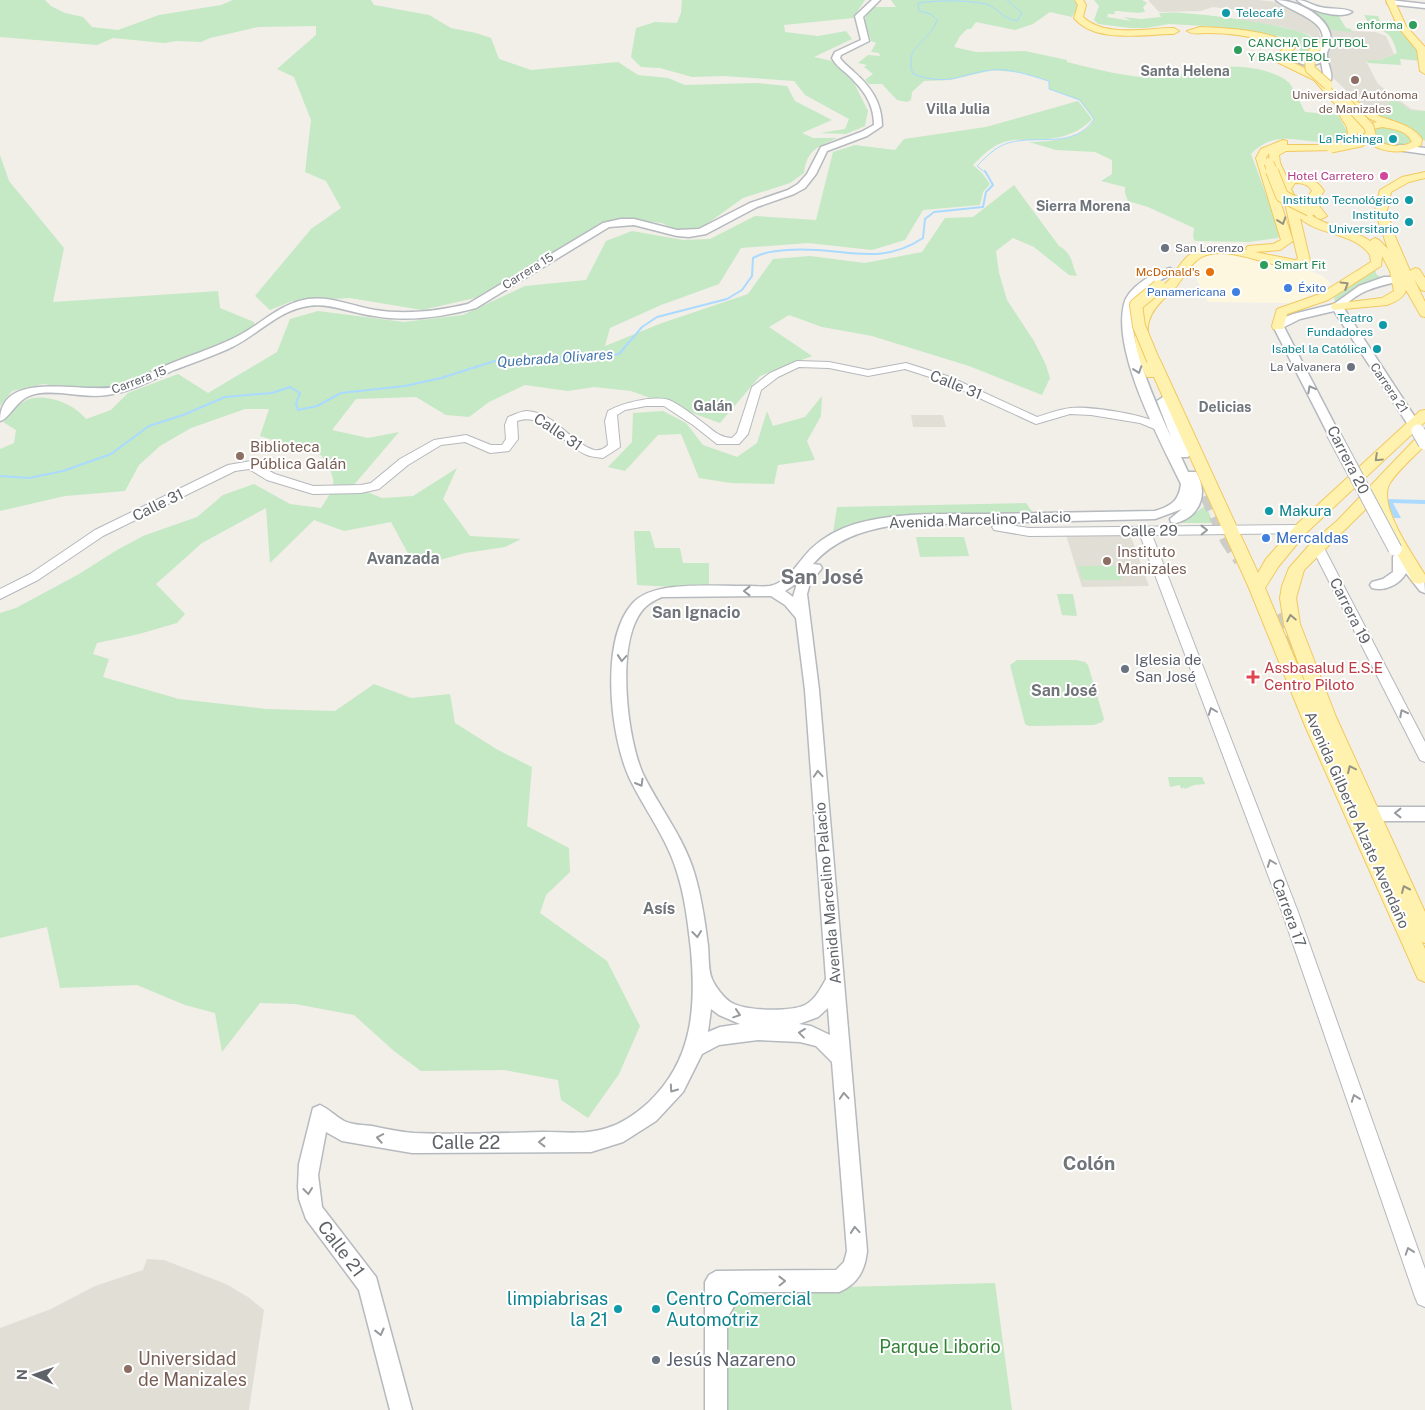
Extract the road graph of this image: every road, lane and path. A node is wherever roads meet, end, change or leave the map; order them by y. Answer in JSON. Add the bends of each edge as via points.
{"nodes":[{"id":1,"x":876,"y":0,"type":"edge"},
{"id":2,"x":1080,"y":0,"type":"edge"},
{"id":3,"x":1086,"y":0,"type":"edge"},
{"id":4,"x":1301,"y":0,"type":"edge"},
{"id":5,"x":1282,"y":1,"type":"edge"},
{"id":6,"x":1395,"y":1,"type":"edge"},
{"id":7,"x":1342,"y":4,"type":"dead end"},
{"id":8,"x":1425,"y":5,"type":"edge"},
{"id":9,"x":1184,"y":27,"type":"junction"},
{"id":10,"x":1327,"y":40,"type":"junction"},
{"id":11,"x":1425,"y":43,"type":"edge"},
{"id":12,"x":1323,"y":52,"type":"junction"},
{"id":13,"x":1306,"y":59,"type":"junction"},
{"id":14,"x":1425,"y":71,"type":"edge"},
{"id":15,"x":1331,"y":86,"type":"junction"},
{"id":16,"x":1343,"y":104,"type":"junction"},
{"id":17,"x":1397,"y":127,"type":"junction"},
{"id":18,"x":1363,"y":133,"type":"junction"},
{"id":19,"x":1421,"y":142,"type":"edge"},
{"id":20,"x":1272,"y":146,"type":"junction"},
{"id":21,"x":1334,"y":146,"type":"junction"},
{"id":22,"x":1295,"y":147,"type":"junction"},
{"id":23,"x":1395,"y":148,"type":"junction"},
{"id":24,"x":1425,"y":151,"type":"edge"},
{"id":25,"x":1425,"y":175,"type":"edge"},
{"id":26,"x":1425,"y":182,"type":"edge"},
{"id":27,"x":1288,"y":194,"type":"junction"},
{"id":28,"x":1321,"y":216,"type":"junction"},
{"id":29,"x":1281,"y":246,"type":"junction"},
{"id":30,"x":1261,"y":248,"type":"junction"},
{"id":31,"x":1269,"y":260,"type":"junction"},
{"id":32,"x":1291,"y":264,"type":"junction"},
{"id":33,"x":1377,"y":264,"type":"junction"},
{"id":34,"x":1170,"y":272,"type":"junction"},
{"id":35,"x":1415,"y":272,"type":"junction"},
{"id":36,"x":1425,"y":286,"type":"edge"},
{"id":37,"x":1397,"y":295,"type":"junction"},
{"id":38,"x":1423,"y":304,"type":"edge"},
{"id":39,"x":1337,"y":307,"type":"junction"},
{"id":40,"x":1278,"y":326,"type":"junction"},
{"id":41,"x":1160,"y":408,"type":"junction"},
{"id":42,"x":1425,"y":414,"type":"edge"},
{"id":43,"x":0,"y":417,"type":"edge"},
{"id":44,"x":1143,"y":420,"type":"junction"},
{"id":45,"x":1162,"y":429,"type":"junction"},
{"id":46,"x":1419,"y":431,"type":"edge"},
{"id":47,"x":1425,"y":443,"type":"edge"},
{"id":48,"x":1382,"y":483,"type":"junction"},
{"id":49,"x":1207,"y":495,"type":"tunnel mouth"},
{"id":50,"x":998,"y":526,"type":"junction"},
{"id":51,"x":1301,"y":529,"type":"junction"},
{"id":52,"x":1230,"y":530,"type":"junction"},
{"id":53,"x":1146,"y":531,"type":"junction"},
{"id":54,"x":1317,"y":546,"type":"junction"},
{"id":55,"x":1398,"y":553,"type":"junction"},
{"id":56,"x":1422,"y":583,"type":"edge"},
{"id":57,"x":1377,"y":585,"type":"dead end"},
{"id":58,"x":1257,"y":588,"type":"junction"},
{"id":59,"x":772,"y":591,"type":"junction"},
{"id":60,"x":0,"y":594,"type":"edge"},
{"id":61,"x":804,"y":622,"type":"junction"},
{"id":62,"x":1292,"y":649,"type":"tunnel mouth"},
{"id":63,"x":1327,"y":718,"type":"junction"},
{"id":64,"x":1425,"y":756,"type":"edge"},
{"id":65,"x":1363,"y":814,"type":"junction"},
{"id":66,"x":1425,"y":814,"type":"edge"},
{"id":67,"x":1425,"y":934,"type":"edge"},
{"id":68,"x":1425,"y":972,"type":"edge"},
{"id":69,"x":835,"y":980,"type":"junction"},
{"id":70,"x":703,"y":982,"type":"junction"},
{"id":71,"x":696,"y":1047,"type":"junction"},
{"id":72,"x":842,"y":1059,"type":"junction"},
{"id":73,"x":320,"y":1116,"type":"joint"},
{"id":74,"x":342,"y":1131,"type":"junction"},
{"id":75,"x":591,"y":1142,"type":"joint"},
{"id":76,"x":315,"y":1144,"type":"junction"},
{"id":77,"x":747,"y":1282,"type":"junction"},
{"id":78,"x":1425,"y":1297,"type":"edge"},
{"id":79,"x":716,"y":1317,"type":"junction"},
{"id":80,"x":401,"y":1410,"type":"edge"},
{"id":81,"x":716,"y":1410,"type":"edge"}],
"edges":[{"from":1,"to":43,"type":"main road","name":"Carrera 15","via":[[859,16],[865,41],[836,58],[865,85],[878,113],[878,126],[824,149],[811,176],[797,189],[694,234],[673,233],[634,221],[606,225],[472,306],[448,312],[393,315],[372,313],[344,304],[300,304],[282,310],[221,349],[123,389],[106,393],[37,390],[14,400]]},
{"from":2,"to":9,"type":"main road","via":[[1082,5],[1078,18],[1091,27],[1131,32]]},
{"from":3,"to":9,"type":"main road","via":[[1088,8],[1084,18],[1087,23],[1106,28]]},
{"from":4,"to":7,"type":"main road","via":[[1312,7],[1348,12]]},
{"from":5,"to":10,"type":"main road","via":[[1315,19],[1324,29]]},
{"from":6,"to":8,"type":"main road"},
{"from":6,"to":11,"type":"main road","via":[[1411,28]]},
{"from":6,"to":14,"type":"main road","via":[[1402,27],[1422,49]]},
{"from":9,"to":13,"type":"main road","via":[[1280,37],[1295,46],[1296,56]]},
{"from":9,"to":15,"type":"main road","via":[[1284,42],[1290,48],[1280,60]]},
{"from":10,"to":12,"type":"main road"},
{"from":10,"to":13,"type":"main road"},
{"from":12,"to":13,"type":"main road","via":[[1317,62]]},
{"from":12,"to":15,"type":"main road"},
{"from":13,"to":15,"type":"main road","bridge":true,"via":[[1310,69]]},
{"from":15,"to":16,"type":"main road"},
{"from":15,"to":17,"type":"main road","via":[[1363,114]]},
{"from":16,"to":18,"type":"main road"},
{"from":16,"to":21,"type":"main road","via":[[1353,134]]},
{"from":16,"to":21,"type":"main road","bridge":true,"via":[[1369,127],[1371,135],[1351,145]]},
{"from":17,"to":18,"type":"main road","via":[[1375,125]]},
{"from":17,"to":19,"type":"main road","via":[[1412,133]]},
{"from":18,"to":21,"type":"main road"},
{"from":18,"to":23,"type":"main road","via":[[1374,143]]},
{"from":19,"to":23,"type":"main road"},
{"from":20,"to":21,"type":"main road","via":[[1291,142]]},
{"from":20,"to":28,"type":"main road","bridge":true,"via":[[1268,154],[1269,163],[1282,196]]},
{"from":20,"to":29,"type":"main road","one_way":true,"via":[[1262,153],[1261,158],[1288,239]]},
{"from":21,"to":22,"type":"main road"},
{"from":22,"to":23,"type":"main road","via":[[1336,151],[1364,146]]},
{"from":22,"to":27,"type":"main road","via":[[1280,149],[1274,156]]},
{"from":23,"to":24,"type":"main road"},
{"from":25,"to":38,"type":"main road","via":[[1406,179],[1386,190],[1381,212],[1388,234]]},
{"from":26,"to":35,"type":"main road","via":[[1408,186],[1392,205],[1399,234]]},
{"from":27,"to":28,"type":"main road","via":[[1291,180],[1312,184],[1318,191],[1310,202]]},
{"from":27,"to":32,"type":"main road","via":[[1305,258],[1301,263]]},
{"from":27,"to":33,"type":"main road","via":[[1302,214],[1312,221],[1367,244],[1376,252]]},
{"from":28,"to":37,"type":"main road","via":[[1374,241],[1385,251],[1400,283]]},
{"from":29,"to":30,"type":"main road","name":"Avenida Marcelino Palacio"},
{"from":29,"to":32,"type":"main road","via":[[1282,259]]},
{"from":30,"to":31,"type":"main road","via":[[1272,255]]},
{"from":30,"to":34,"type":"main road","name":"Avenida Marcelino Palacio","via":[[1197,248],[1179,257]]},
{"from":31,"to":32,"type":"main road","name":"Avenida Marcelino Palacio"},
{"from":31,"to":41,"type":"main road","name":"Avenida Marcelino Palacio","via":[[1230,252],[1198,254],[1187,261],[1174,283],[1149,306],[1142,319],[1141,348]]},
{"from":33,"to":39,"type":"main road","via":[[1379,272],[1391,280],[1368,286]]},
{"from":40,"to":33,"type":"main road","one_way":true,"via":[[1282,312],[1324,297]]},
{"from":34,"to":41,"type":"main road","name":"Avenida Marcelino Palacio","one_way":true,"via":[[1138,290],[1128,305],[1131,350]]},
{"from":34,"to":52,"type":"main road","name":"Avenida Marcelino Palacio","bridge":true,"via":[[1136,305],[1137,322]]},
{"from":35,"to":36,"type":"main road"},
{"from":35,"to":38,"type":"main road"},
{"from":37,"to":38,"type":"main road"},
{"from":37,"to":39,"type":"main road","via":[[1383,302]]},
{"from":39,"to":40,"type":"main road","via":[[1285,320]]},
{"from":39,"to":46,"type":"main road","name":"Carrera 21"},
{"from":55,"to":40,"type":"main road","name":"Carrera 20","one_way":true,"bridge":true},
{"from":41,"to":44,"type":"street"},
{"from":41,"to":45,"type":"main road","name":"Avenida Marcelino Palacio"},
{"from":41,"to":49,"type":"main road","name":"Avenida Marcelino Palacio"},
{"from":41,"to":50,"type":"main road","name":"Avenida Marcelino Palacio","via":[[1197,487],[1194,504],[1186,512],[1157,523]]},
{"from":42,"to":46,"type":"main road","name":"Avenida Gilberto Alzate Avendaño"},
{"from":44,"to":45,"type":"street","name":"Calle 31"},
{"from":44,"to":60,"type":"street","name":"Calle 31","via":[[1070,411],[1036,421],[946,379],[906,366],[868,373],[829,365],[797,364],[774,375],[756,389],[742,434],[735,442],[721,442],[669,404],[646,403],[622,407],[612,413],[614,447],[598,454],[589,453],[534,415],[523,413],[512,419],[512,440],[505,448],[490,450],[466,438],[438,442],[370,488],[307,490],[271,477],[257,467],[243,465],[99,533],[34,577]]},
{"from":45,"to":59,"type":"main road","name":"Avenida Marcelino Palacio","via":[[1187,484],[1187,494],[1172,510],[1155,515],[922,520],[871,526],[849,531],[830,542],[787,585]]},
{"from":46,"to":47,"type":"main road","name":"Carrera 21","bridge":true},
{"from":46,"to":48,"type":"main road","name":"Avenida Gilberto Alzate Avendaño"},
{"from":46,"to":51,"type":"main road","name":"Avenida Gilberto Alzate Avendaño","one_way":true},
{"from":48,"to":54,"type":"main road","name":"Avenida Gilberto Alzate Avendaño"},
{"from":48,"to":56,"type":"main road","via":[[1380,502]]},
{"from":50,"to":53,"type":"street","name":"Calle 29","via":[[1029,532]]},
{"from":50,"to":61,"type":"main road","name":"Avenida Marcelino Palacio","via":[[888,531],[846,541],[824,557],[804,582],[800,594]]},
{"from":51,"to":52,"type":"street","name":"Calle 29"},
{"from":51,"to":58,"type":"main road","name":"Avenida Gilberto Alzate Avendaño","via":[[1272,563]]},
{"from":53,"to":52,"type":"street","name":"Calle 29","one_way":true},
{"from":52,"to":58,"type":"main road","name":"Avenida Marcelino Palacio"},
{"from":78,"to":53,"type":"street","name":"Carrera 17","one_way":true,"via":[[1290,912]]},
{"from":63,"to":54,"type":"main road","name":"Avenida Gilberto Alzate Avendaño","one_way":true,"via":[[1292,624],[1288,598],[1297,568]]},
{"from":64,"to":54,"type":"street","name":"Carrera 19","one_way":true},
{"from":55,"to":56,"type":"main road","name":"Carrera 20"},
{"from":55,"to":57,"type":"main road","via":[[1401,573],[1396,579]]},
{"from":58,"to":65,"type":"main road","name":"Avenida Gilberto Alzate Avendaño","via":[[1315,728]]},
{"from":59,"to":61,"type":"main road","via":[[798,609]]},
{"from":59,"to":70,"type":"main road","name":"Avenida Marcelino Palacio","one_way":true,"via":[[661,592],[645,599],[634,611],[623,643],[619,712],[634,773],[675,844],[685,871],[695,916]]},
{"from":69,"to":61,"type":"main road","name":"Avenida Marcelino Palacio","one_way":true},
{"from":62,"to":63,"type":"main road"},
{"from":65,"to":63,"type":"main road","name":"Avenida Gilberto Alzate Avendaño","one_way":true},
{"from":66,"to":65,"type":"main road","one_way":true},
{"from":67,"to":65,"type":"main road","name":"Avenida Gilberto Alzate Avendaño","one_way":true},
{"from":65,"to":68,"type":"main road","name":"Avenida Gilberto Alzate Avendaño"},
{"from":70,"to":69,"type":"main road","one_way":true,"via":[[718,1004],[736,1015],[787,1017],[811,1011]]},
{"from":69,"to":72,"type":"main road","name":"Avenida Marcelino Palacio"},
{"from":70,"to":71,"type":"main road","name":"Avenida Marcelino Palacio","via":[[703,1010]]},
{"from":72,"to":71,"type":"main road","one_way":true,"via":[[819,1038],[791,1032],[733,1033]]},
{"from":71,"to":75,"type":"main road","name":"Avenida Marcelino Palacio","one_way":true,"via":[[681,1078],[651,1114],[618,1135]]},
{"from":77,"to":72,"type":"main road","name":"Avenida Marcelino Palacio","one_way":true,"via":[[839,1281],[848,1276],[856,1265]]},
{"from":73,"to":74,"type":"main road","name":"Calle 22"},
{"from":73,"to":76,"type":"main road","name":"Calle 21"},
{"from":75,"to":74,"type":"main road","name":"Calle 22","one_way":true,"via":[[412,1143]]},
{"from":74,"to":76,"type":"main road"},
{"from":76,"to":80,"type":"main road","name":"Calle 21","one_way":true,"via":[[307,1172],[308,1199],[313,1212],[368,1284]]},
{"from":77,"to":79,"type":"main road","via":[[728,1295]]},
{"from":77,"to":79,"type":"main road","via":[[716,1282]]},
{"from":79,"to":81,"type":"main road"}]}
